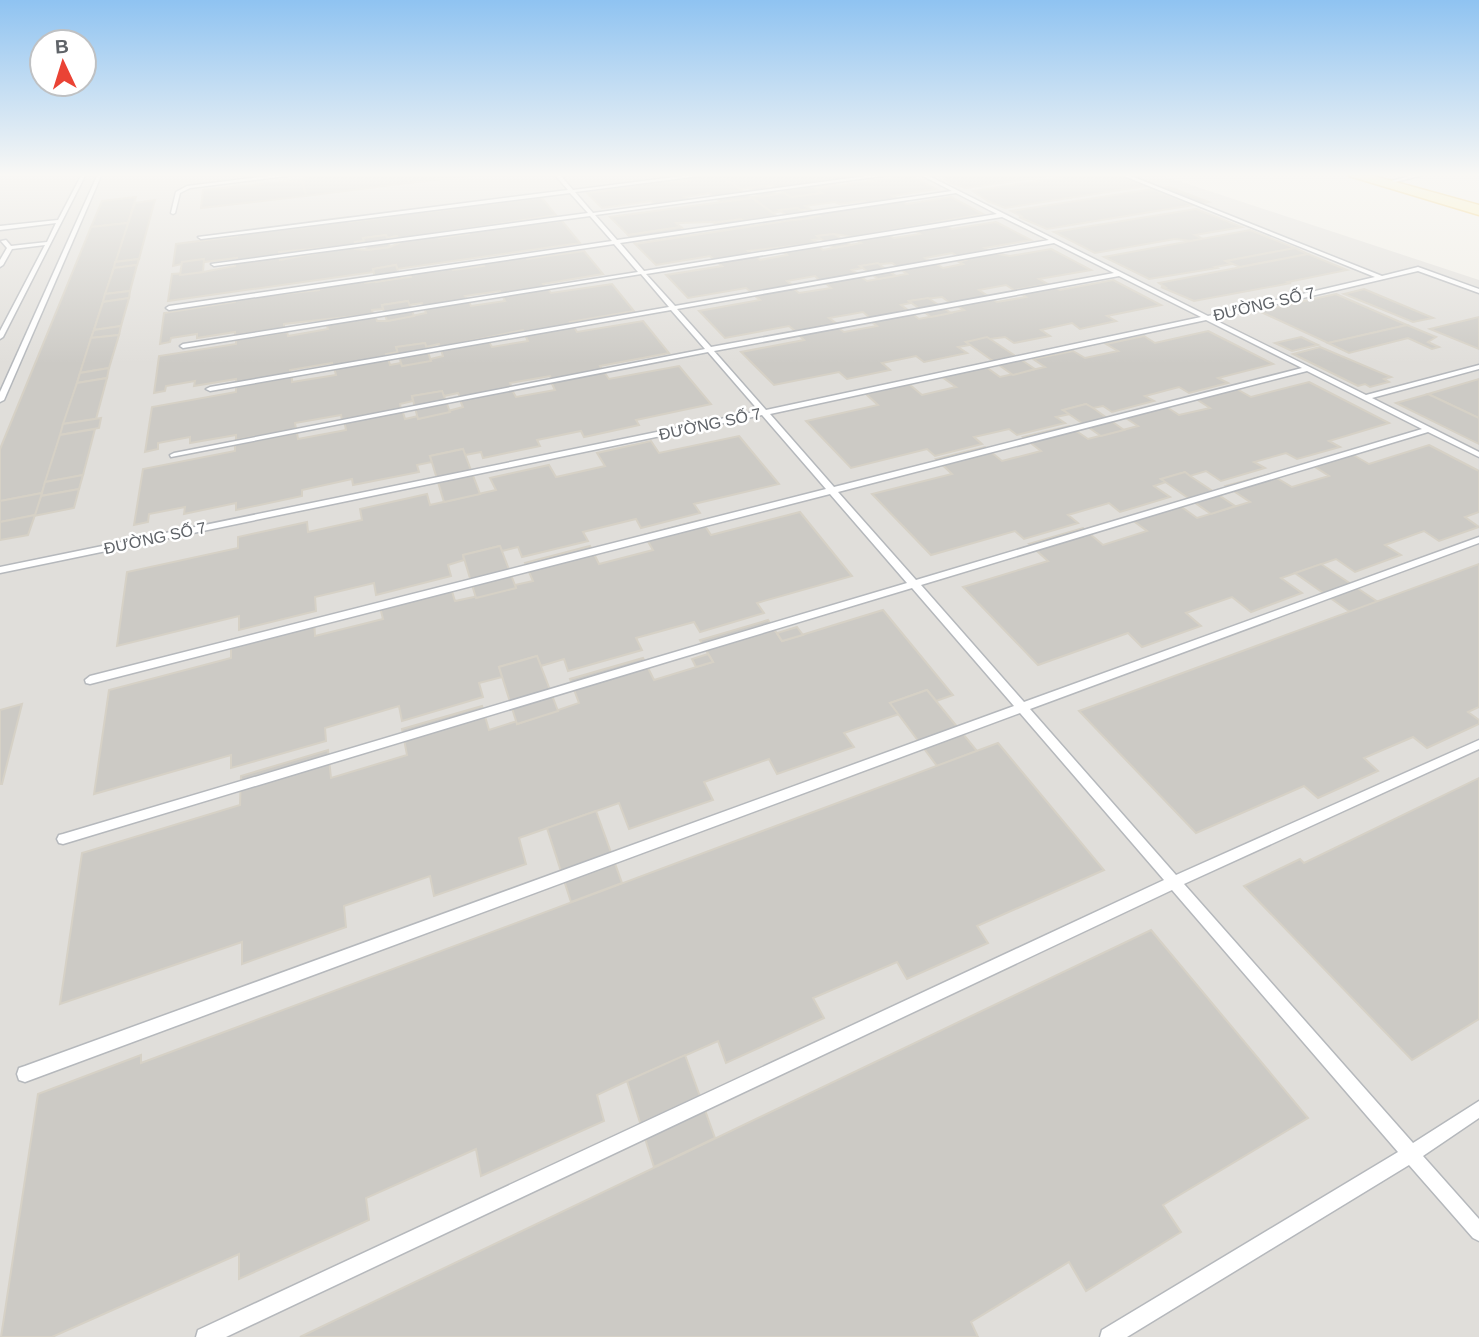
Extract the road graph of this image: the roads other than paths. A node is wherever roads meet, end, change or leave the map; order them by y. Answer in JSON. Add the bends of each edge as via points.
{"nodes":[{"id":1,"x":51,"y":238,"type":"edge"},
{"id":2,"x":71,"y":238,"type":"edge"},
{"id":3,"x":407,"y":238,"type":"edge"},
{"id":4,"x":612,"y":238,"type":"edge"},
{"id":5,"x":640,"y":238,"type":"edge"},
{"id":6,"x":856,"y":238,"type":"edge"},
{"id":7,"x":1048,"y":238,"type":"edge"},
{"id":8,"x":1283,"y":238,"type":"edge"},
{"id":9,"x":4,"y":241,"type":"dead end"},
{"id":10,"x":615,"y":242,"type":"junction"},
{"id":11,"x":1055,"y":242,"type":"junction"},
{"id":12,"x":49,"y":243,"type":"junction"},
{"id":13,"x":10,"y":248,"type":"junction"},
{"id":14,"x":214,"y":264,"type":"dead end"},
{"id":15,"x":0,"y":265,"type":"edge"},
{"id":16,"x":641,"y":273,"type":"junction"},
{"id":17,"x":1119,"y":274,"type":"junction"},
{"id":18,"x":1380,"y":277,"type":"junction"},
{"id":19,"x":1479,"y":292,"type":"edge"},
{"id":20,"x":169,"y":307,"type":"dead end"},
{"id":21,"x":672,"y":308,"type":"junction"},
{"id":22,"x":13,"y":312,"type":"junction"},
{"id":23,"x":0,"y":314,"type":"edge"},
{"id":24,"x":1207,"y":318,"type":"junction"},
{"id":25,"x":1,"y":333,"type":"edge"},
{"id":26,"x":183,"y":346,"type":"dead end"},
{"id":27,"x":708,"y":350,"type":"junction"},
{"id":28,"x":1479,"y":367,"type":"edge"},
{"id":29,"x":1308,"y":369,"type":"junction"},
{"id":30,"x":210,"y":389,"type":"dead end"},
{"id":31,"x":1365,"y":398,"type":"junction"},
{"id":32,"x":0,"y":400,"type":"edge"},
{"id":33,"x":762,"y":413,"type":"junction"},
{"id":34,"x":1428,"y":430,"type":"junction"},
{"id":35,"x":174,"y":454,"type":"dead end"},
{"id":36,"x":1479,"y":455,"type":"edge"},
{"id":37,"x":830,"y":491,"type":"junction"},
{"id":38,"x":1479,"y":540,"type":"edge"},
{"id":39,"x":0,"y":570,"type":"edge"},
{"id":40,"x":912,"y":584,"type":"junction"},
{"id":41,"x":90,"y":680,"type":"dead end"},
{"id":42,"x":1021,"y":709,"type":"junction"},
{"id":43,"x":1479,"y":744,"type":"edge"},
{"id":44,"x":63,"y":839,"type":"dead end"},
{"id":45,"x":1172,"y":883,"type":"junction"},
{"id":46,"x":25,"y":1074,"type":"dead end"},
{"id":47,"x":1479,"y":1109,"type":"edge"},
{"id":48,"x":1411,"y":1154,"type":"junction"},
{"id":49,"x":1479,"y":1232,"type":"edge"},
{"id":50,"x":205,"y":1337,"type":"edge"},
{"id":51,"x":1109,"y":1337,"type":"edge"}],
"edges":[{"from":1,"to":12,"type":"lane"},
{"from":2,"to":32,"type":"lane"},
{"from":3,"to":14,"type":"lane"},
{"from":4,"to":10,"type":"lane"},
{"from":5,"to":10,"type":"lane"},
{"from":6,"to":16,"type":"lane"},
{"from":7,"to":11,"type":"lane"},
{"from":8,"to":18,"type":"lane"},
{"from":9,"to":13,"type":"lane"},
{"from":10,"to":16,"type":"lane"},
{"from":10,"to":20,"type":"lane"},
{"from":11,"to":17,"type":"lane"},
{"from":11,"to":21,"type":"lane"},
{"from":12,"to":13,"type":"lane"},
{"from":12,"to":22,"type":"lane"},
{"from":13,"to":15,"type":"lane"},
{"from":16,"to":21,"type":"lane"},
{"from":16,"to":26,"type":"lane"},
{"from":17,"to":24,"type":"lane"},
{"from":17,"to":27,"type":"lane"},
{"from":18,"to":19,"type":"lane","name":"ĐƯỜNG SỐ 7","via":[[1418,269]]},
{"from":18,"to":24,"type":"lane","name":"ĐƯỜNG SỐ 7"},
{"from":21,"to":27,"type":"lane"},
{"from":21,"to":30,"type":"lane"},
{"from":22,"to":23,"type":"lane"},
{"from":22,"to":25,"type":"lane"},
{"from":24,"to":29,"type":"lane"},
{"from":24,"to":33,"type":"lane","name":"ĐƯỜNG SỐ 7"},
{"from":27,"to":33,"type":"lane"},
{"from":27,"to":35,"type":"lane"},
{"from":28,"to":31,"type":"lane"},
{"from":29,"to":31,"type":"lane"},
{"from":29,"to":37,"type":"lane"},
{"from":31,"to":34,"type":"lane"},
{"from":33,"to":37,"type":"lane"},
{"from":33,"to":39,"type":"lane","name":"ĐƯỜNG SỐ 7"},
{"from":34,"to":36,"type":"lane"},
{"from":34,"to":40,"type":"lane"},
{"from":37,"to":40,"type":"lane"},
{"from":37,"to":41,"type":"lane"},
{"from":38,"to":42,"type":"lane"},
{"from":40,"to":42,"type":"lane"},
{"from":40,"to":44,"type":"lane"},
{"from":42,"to":45,"type":"lane"},
{"from":42,"to":46,"type":"lane"},
{"from":43,"to":45,"type":"lane"},
{"from":45,"to":48,"type":"lane"},
{"from":45,"to":50,"type":"lane"},
{"from":47,"to":48,"type":"lane"},
{"from":48,"to":49,"type":"lane"},
{"from":48,"to":51,"type":"lane"}]}
